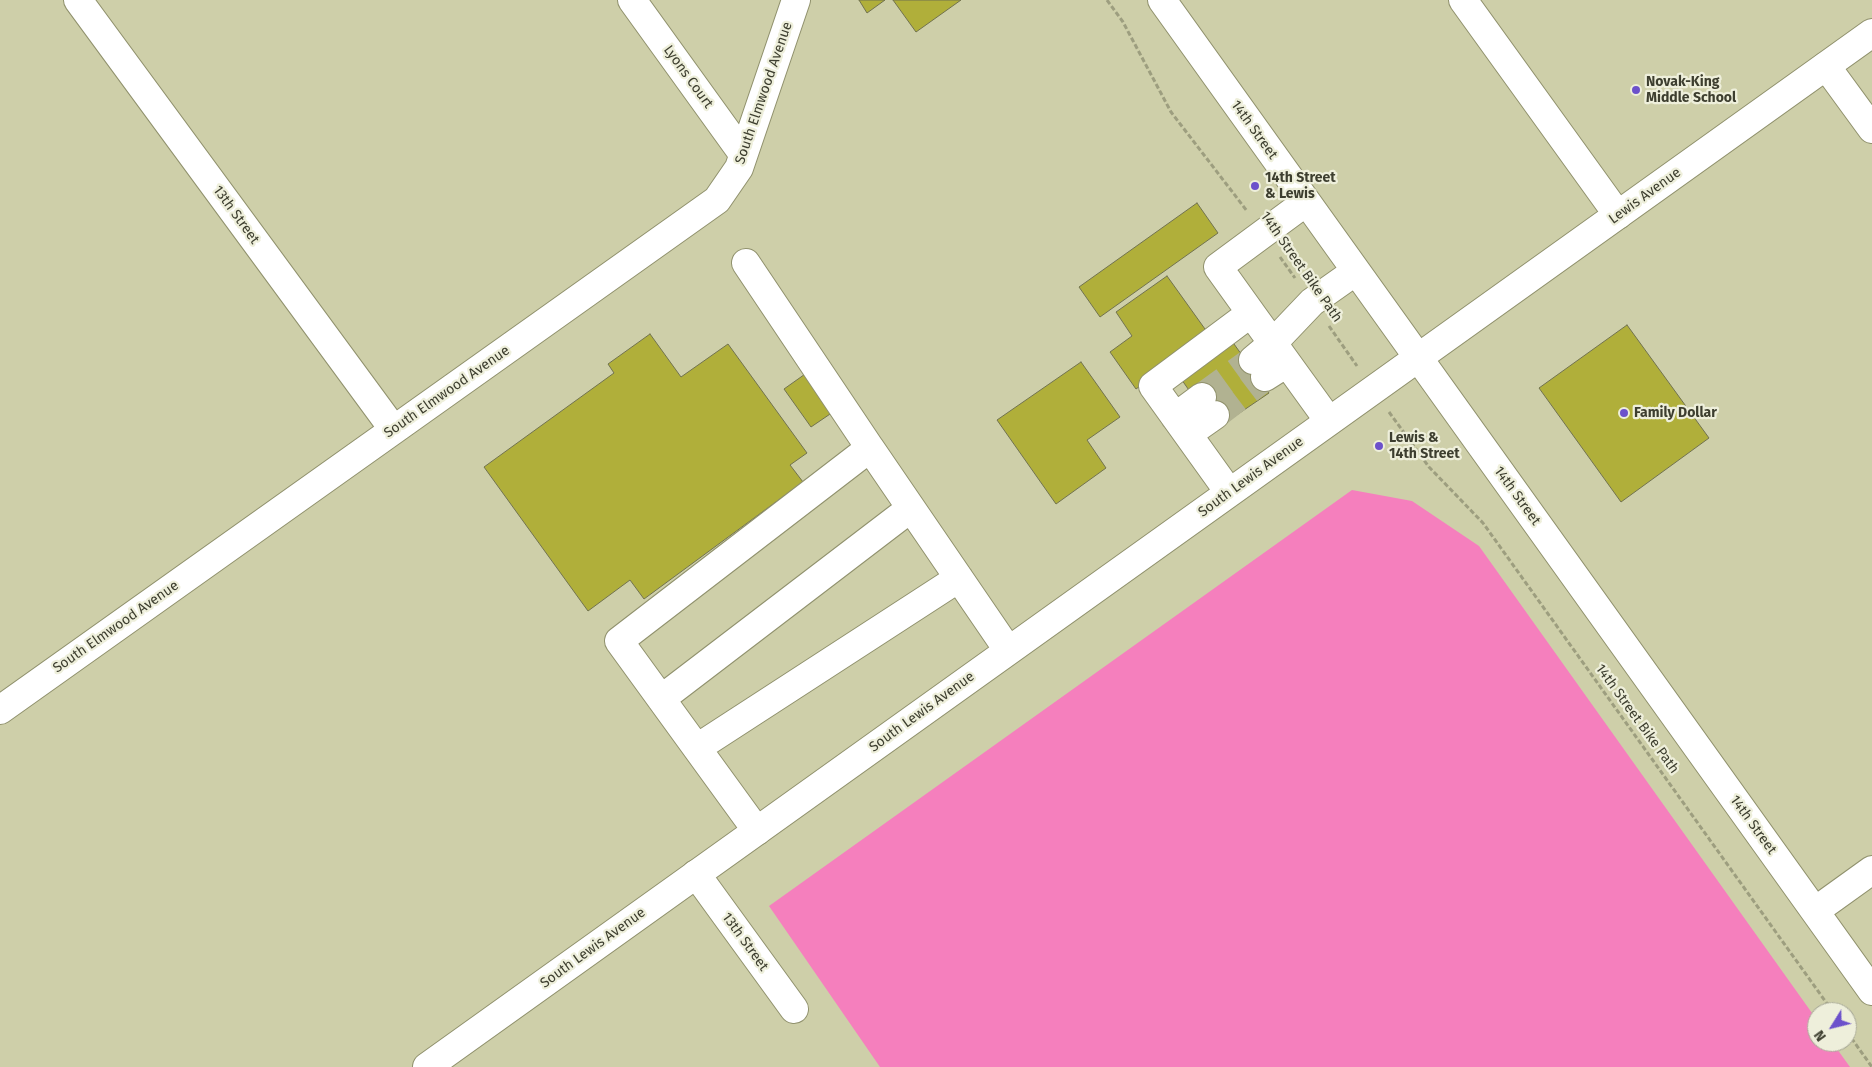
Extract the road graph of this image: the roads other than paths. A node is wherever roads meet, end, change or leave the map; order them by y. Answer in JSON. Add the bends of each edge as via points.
{"nodes":[{"id":1,"x":78,"y":0,"type":"edge"},
{"id":2,"x":632,"y":0,"type":"edge"},
{"id":3,"x":796,"y":0,"type":"edge"},
{"id":4,"x":1162,"y":0,"type":"edge"},
{"id":5,"x":1464,"y":0,"type":"edge"},
{"id":6,"x":1872,"y":33,"type":"edge"},
{"id":7,"x":1826,"y":66,"type":"junction"},
{"id":8,"x":1872,"y":129,"type":"edge"},
{"id":9,"x":743,"y":154,"type":"junction"},
{"id":10,"x":1306,"y":202,"type":"junction"},
{"id":11,"x":1618,"y":215,"type":"junction"},
{"id":12,"x":746,"y":263,"type":"dead end"},
{"id":13,"x":1356,"y":271,"type":"junction"},
{"id":14,"x":1250,"y":313,"type":"junction"},
{"id":15,"x":1417,"y":357,"type":"junction"},
{"id":16,"x":1269,"y":361,"type":"junction"},
{"id":17,"x":1208,"y":406,"type":"tunnel mouth"},
{"id":18,"x":1330,"y":421,"type":"junction"},
{"id":19,"x":1182,"y":425,"type":"junction"},
{"id":20,"x":394,"y":430,"type":"junction"},
{"id":21,"x":870,"y":448,"type":"junction"},
{"id":22,"x":1230,"y":492,"type":"junction"},
{"id":23,"x":911,"y":508,"type":"junction"},
{"id":24,"x":959,"y":578,"type":"junction"},
{"id":25,"x":1008,"y":650,"type":"junction"},
{"id":26,"x":661,"y":699,"type":"junction"},
{"id":27,"x":0,"y":710,"type":"edge"},
{"id":28,"x":697,"y":748,"type":"junction"},
{"id":29,"x":757,"y":830,"type":"junction"},
{"id":30,"x":1872,"y":870,"type":"edge"},
{"id":31,"x":696,"y":874,"type":"junction"},
{"id":32,"x":1814,"y":911,"type":"junction"},
{"id":33,"x":1872,"y":991,"type":"edge"},
{"id":34,"x":794,"y":1009,"type":"dead end"},
{"id":35,"x":426,"y":1067,"type":"edge"}],
"edges":[{"from":1,"to":20,"type":"street","name":"13th Street"},
{"from":2,"to":9,"type":"street","name":"Lyons Court"},
{"from":3,"to":9,"type":"street","name":"South Elmwood Avenue"},
{"from":4,"to":10,"type":"street","name":"14th Street"},
{"from":5,"to":11,"type":"street"},
{"from":6,"to":7,"type":"street","name":"Lewis Avenue"},
{"from":7,"to":8,"type":"street"},
{"from":7,"to":11,"type":"street","name":"Lewis Avenue"},
{"from":9,"to":20,"type":"street","name":"South Elmwood Avenue","via":[[739,168],[717,200]]},
{"from":10,"to":13,"type":"street","name":"14th Street"},
{"from":10,"to":14,"type":"street","via":[[1218,266]]},
{"from":11,"to":15,"type":"street","name":"Lewis Avenue"},
{"from":12,"to":21,"type":"street"},
{"from":13,"to":15,"type":"street","name":"14th Street"},
{"from":13,"to":16,"type":"street","via":[[1312,302]]},
{"from":14,"to":16,"type":"street"},
{"from":14,"to":19,"type":"street","via":[[1154,386]]},
{"from":15,"to":18,"type":"street","name":"South Lewis Avenue"},
{"from":15,"to":32,"type":"street","name":"14th Street"},
{"from":16,"to":18,"type":"street"},
{"from":17,"to":19,"type":"street"},
{"from":18,"to":22,"type":"street","name":"South Lewis Avenue"},
{"from":19,"to":22,"type":"street"},
{"from":20,"to":27,"type":"street","name":"South Elmwood Avenue"},
{"from":21,"to":23,"type":"street"},
{"from":21,"to":26,"type":"street","via":[[619,641]]},
{"from":22,"to":25,"type":"street","name":"South Lewis Avenue"},
{"from":23,"to":24,"type":"street"},
{"from":23,"to":26,"type":"street"},
{"from":24,"to":25,"type":"street"},
{"from":24,"to":28,"type":"street"},
{"from":25,"to":29,"type":"street","name":"South Lewis Avenue"},
{"from":26,"to":28,"type":"street"},
{"from":28,"to":29,"type":"street"},
{"from":29,"to":31,"type":"street","name":"South Lewis Avenue"},
{"from":30,"to":32,"type":"street"},
{"from":31,"to":34,"type":"street","name":"13th Street"},
{"from":31,"to":35,"type":"street","name":"South Lewis Avenue"},
{"from":32,"to":33,"type":"street","name":"14th Street"}]}
